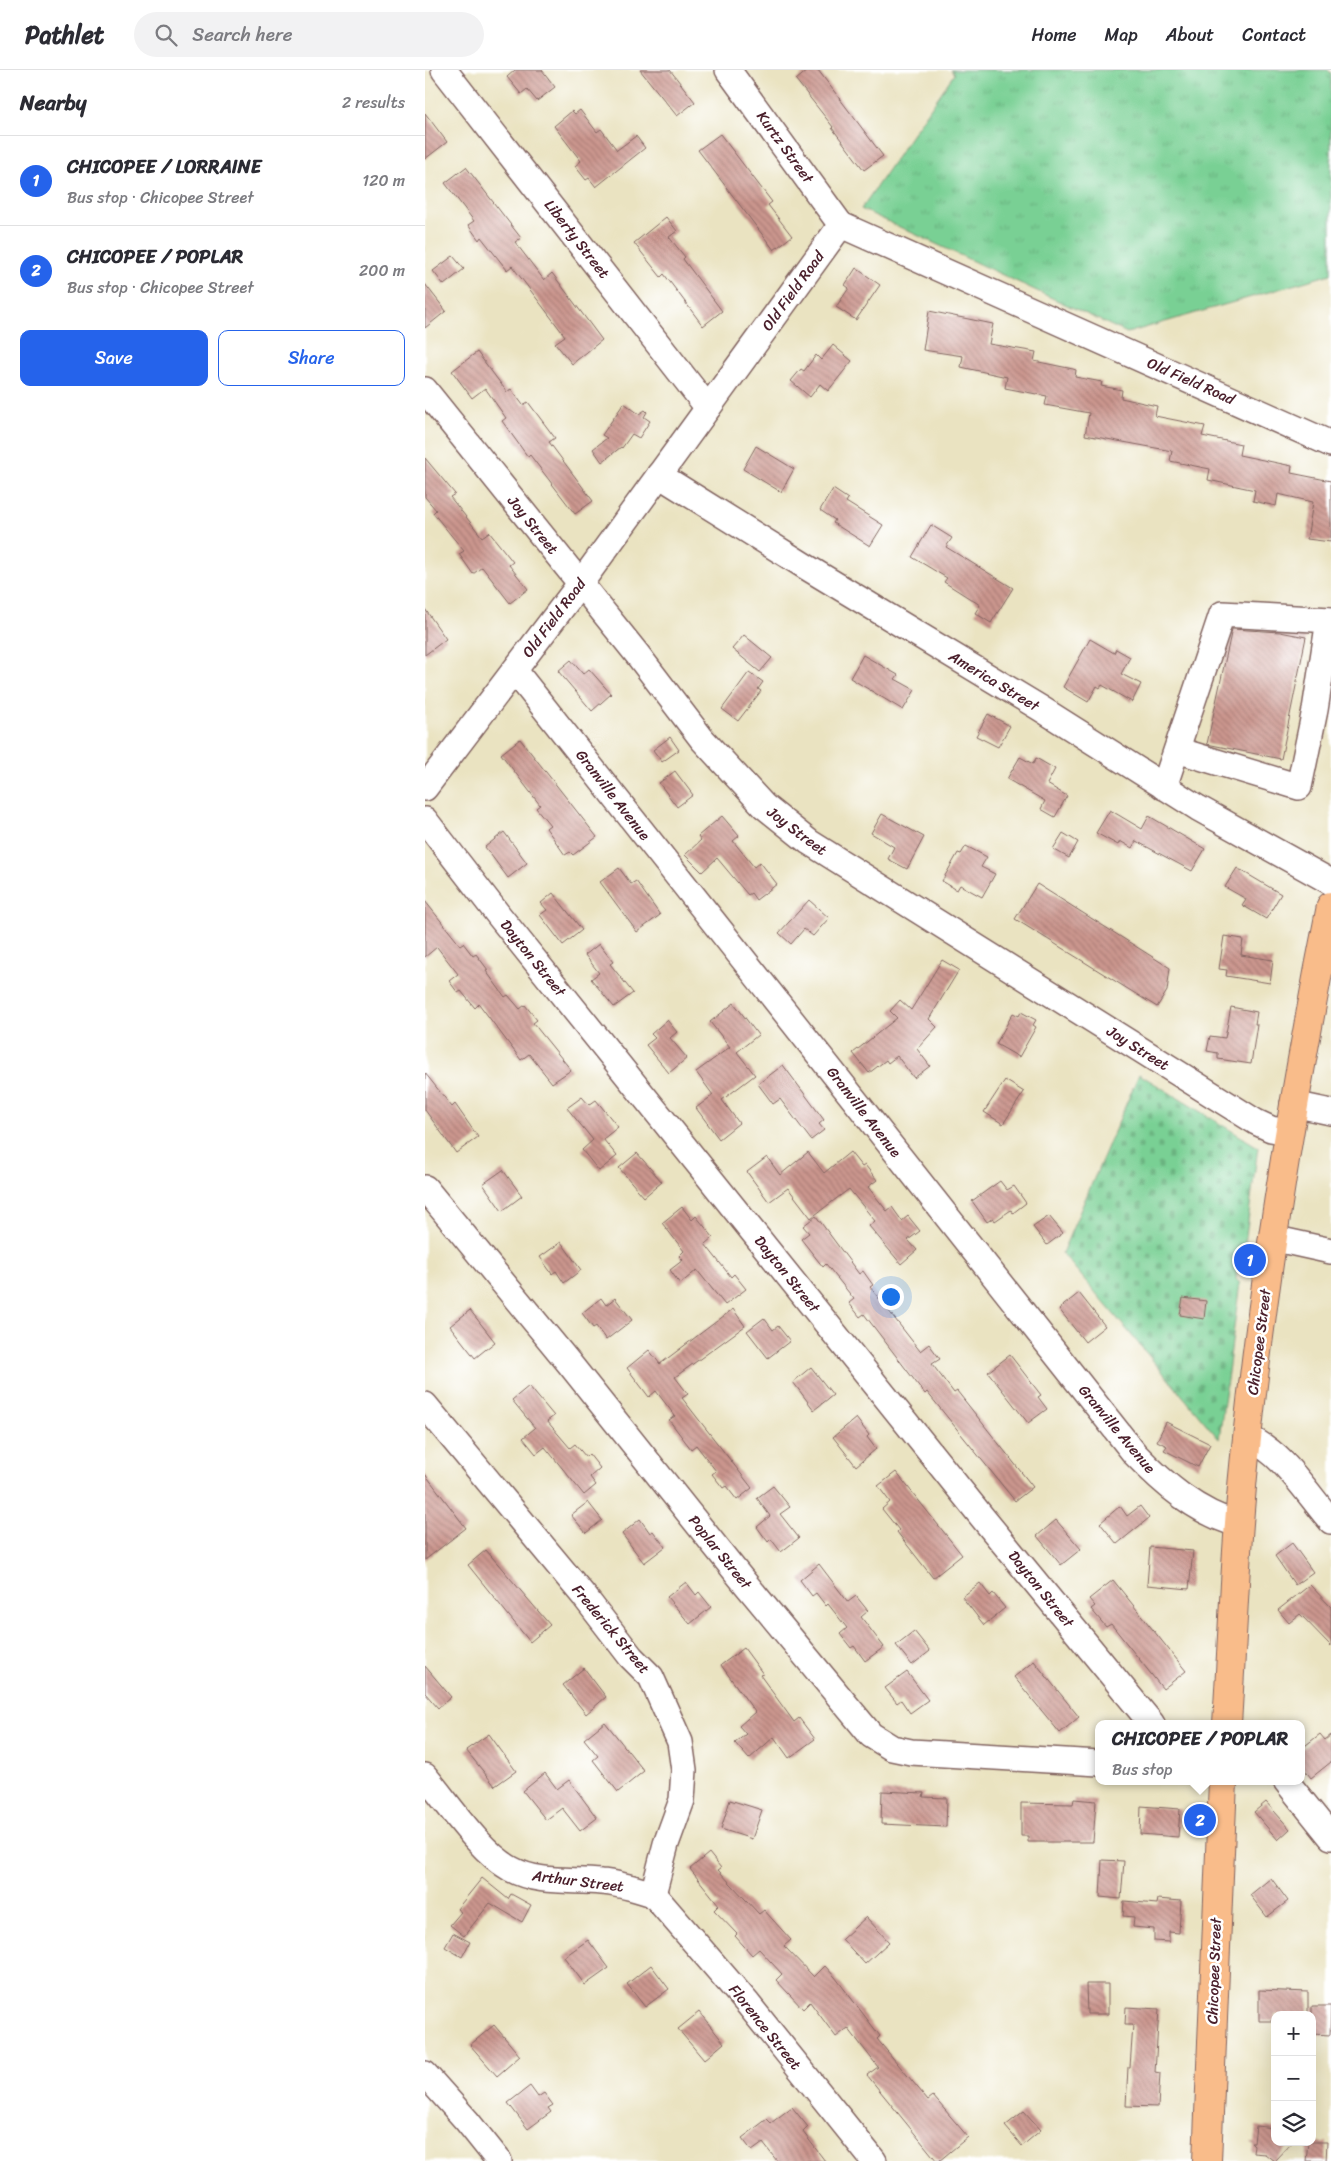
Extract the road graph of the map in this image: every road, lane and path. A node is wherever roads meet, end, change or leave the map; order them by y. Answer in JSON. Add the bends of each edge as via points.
{"nodes":[{"id":1,"x":444,"y":70,"type":"edge"},
{"id":2,"x":728,"y":70,"type":"edge"},
{"id":3,"x":841,"y":225,"type":"junction"},
{"id":4,"x":425,"y":390,"type":"edge"},
{"id":5,"x":708,"y":408,"type":"junction"},
{"id":6,"x":1331,"y":444,"type":"edge"},
{"id":7,"x":659,"y":475,"type":"junction"},
{"id":8,"x":581,"y":584,"type":"junction"},
{"id":9,"x":1330,"y":620,"type":"edge"},
{"id":10,"x":515,"y":671,"type":"junction"},
{"id":11,"x":1323,"y":712,"type":"edge"},
{"id":12,"x":1177,"y":750,"type":"junction"},
{"id":13,"x":1164,"y":787,"type":"junction"},
{"id":14,"x":425,"y":788,"type":"edge"},
{"id":15,"x":425,"y":820,"type":"edge"},
{"id":16,"x":1331,"y":882,"type":"edge"},
{"id":17,"x":1331,"y":906,"type":"edge"},
{"id":18,"x":1293,"y":1104,"type":"junction"},
{"id":19,"x":1331,"y":1112,"type":"edge"},
{"id":20,"x":1288,"y":1132,"type":"junction"},
{"id":21,"x":425,"y":1188,"type":"edge"},
{"id":22,"x":1272,"y":1238,"type":"junction"},
{"id":23,"x":1331,"y":1251,"type":"edge"},
{"id":24,"x":425,"y":1405,"type":"edge"},
{"id":25,"x":1247,"y":1438,"type":"junction"},
{"id":26,"x":1331,"y":1521,"type":"edge"},
{"id":27,"x":1238,"y":1524,"type":"junction"},
{"id":28,"x":1231,"y":1719,"type":"edge"},
{"id":29,"x":1149,"y":1720,"type":"edge"},
{"id":30,"x":1095,"y":1763,"type":"edge"},
{"id":31,"x":425,"y":1776,"type":"edge"},
{"id":32,"x":1223,"y":1785,"type":"edge"},
{"id":33,"x":1289,"y":1785,"type":"edge"},
{"id":34,"x":1331,"y":1837,"type":"edge"},
{"id":35,"x":653,"y":1894,"type":"junction"},
{"id":36,"x":425,"y":2074,"type":"edge"},
{"id":37,"x":499,"y":2161,"type":"edge"},
{"id":38,"x":874,"y":2161,"type":"edge"},
{"id":39,"x":1207,"y":2161,"type":"edge"}],
"edges":[{"from":1,"to":5,"type":"street","name":"Liberty Street"},
{"from":2,"to":3,"type":"street","name":"Kurtz Street"},
{"from":3,"to":5,"type":"street","name":"Old Field Road"},
{"from":3,"to":6,"type":"street","name":"Old Field Road"},
{"from":4,"to":8,"type":"street","name":"Joy Street"},
{"from":5,"to":7,"type":"street","name":"Old Field Road"},
{"from":7,"to":8,"type":"street","name":"Old Field Road"},
{"from":7,"to":13,"type":"street","name":"America Street"},
{"from":8,"to":10,"type":"street","name":"Old Field Road"},
{"from":8,"to":20,"type":"street","name":"Joy Street","via":[[730,772],[764,806],[809,842],[1257,1122]]},
{"from":9,"to":11,"type":"street"},
{"from":9,"to":12,"type":"street","via":[[1222,614]]},
{"from":10,"to":14,"type":"street","name":"Old Field Road"},
{"from":10,"to":27,"type":"street","name":"Granville Avenue","via":[[1135,1454],[1156,1477],[1193,1504],[1218,1518]]},
{"from":11,"to":12,"type":"street","via":[[1299,787]]},
{"from":12,"to":13,"type":"street"},
{"from":13,"to":16,"type":"street","name":"America Street"},
{"from":15,"to":29,"type":"street","name":"Dayton Street","via":[[982,1517]]},
{"from":17,"to":18,"type":"main road","name":"Chicopee Street"},
{"from":18,"to":19,"type":"street"},
{"from":18,"to":20,"type":"main road","name":"Chicopee Street"},
{"from":20,"to":22,"type":"main road","name":"Chicopee Street"},
{"from":21,"to":30,"type":"street","name":"Poplar Street","via":[[871,1735],[892,1748],[911,1752]]},
{"from":22,"to":23,"type":"street"},
{"from":22,"to":25,"type":"main road","name":"Chicopee Street"},
{"from":24,"to":35,"type":"street","name":"Frederick Street","via":[[631,1657],[651,1677],[680,1742],[684,1770],[682,1800]]},
{"from":25,"to":26,"type":"street","via":[[1275,1454]]},
{"from":25,"to":27,"type":"main road","name":"Chicopee Street"},
{"from":27,"to":28,"type":"main road","name":"Chicopee Street"},
{"from":31,"to":35,"type":"street","name":"Arthur Street","via":[[479,1841],[510,1868],[540,1878],[610,1883]]},
{"from":32,"to":39,"type":"main road","name":"Chicopee Street"},
{"from":33,"to":34,"type":"street"},
{"from":35,"to":38,"type":"street","name":"Florence Street"},
{"from":36,"to":37,"type":"street"}]}
